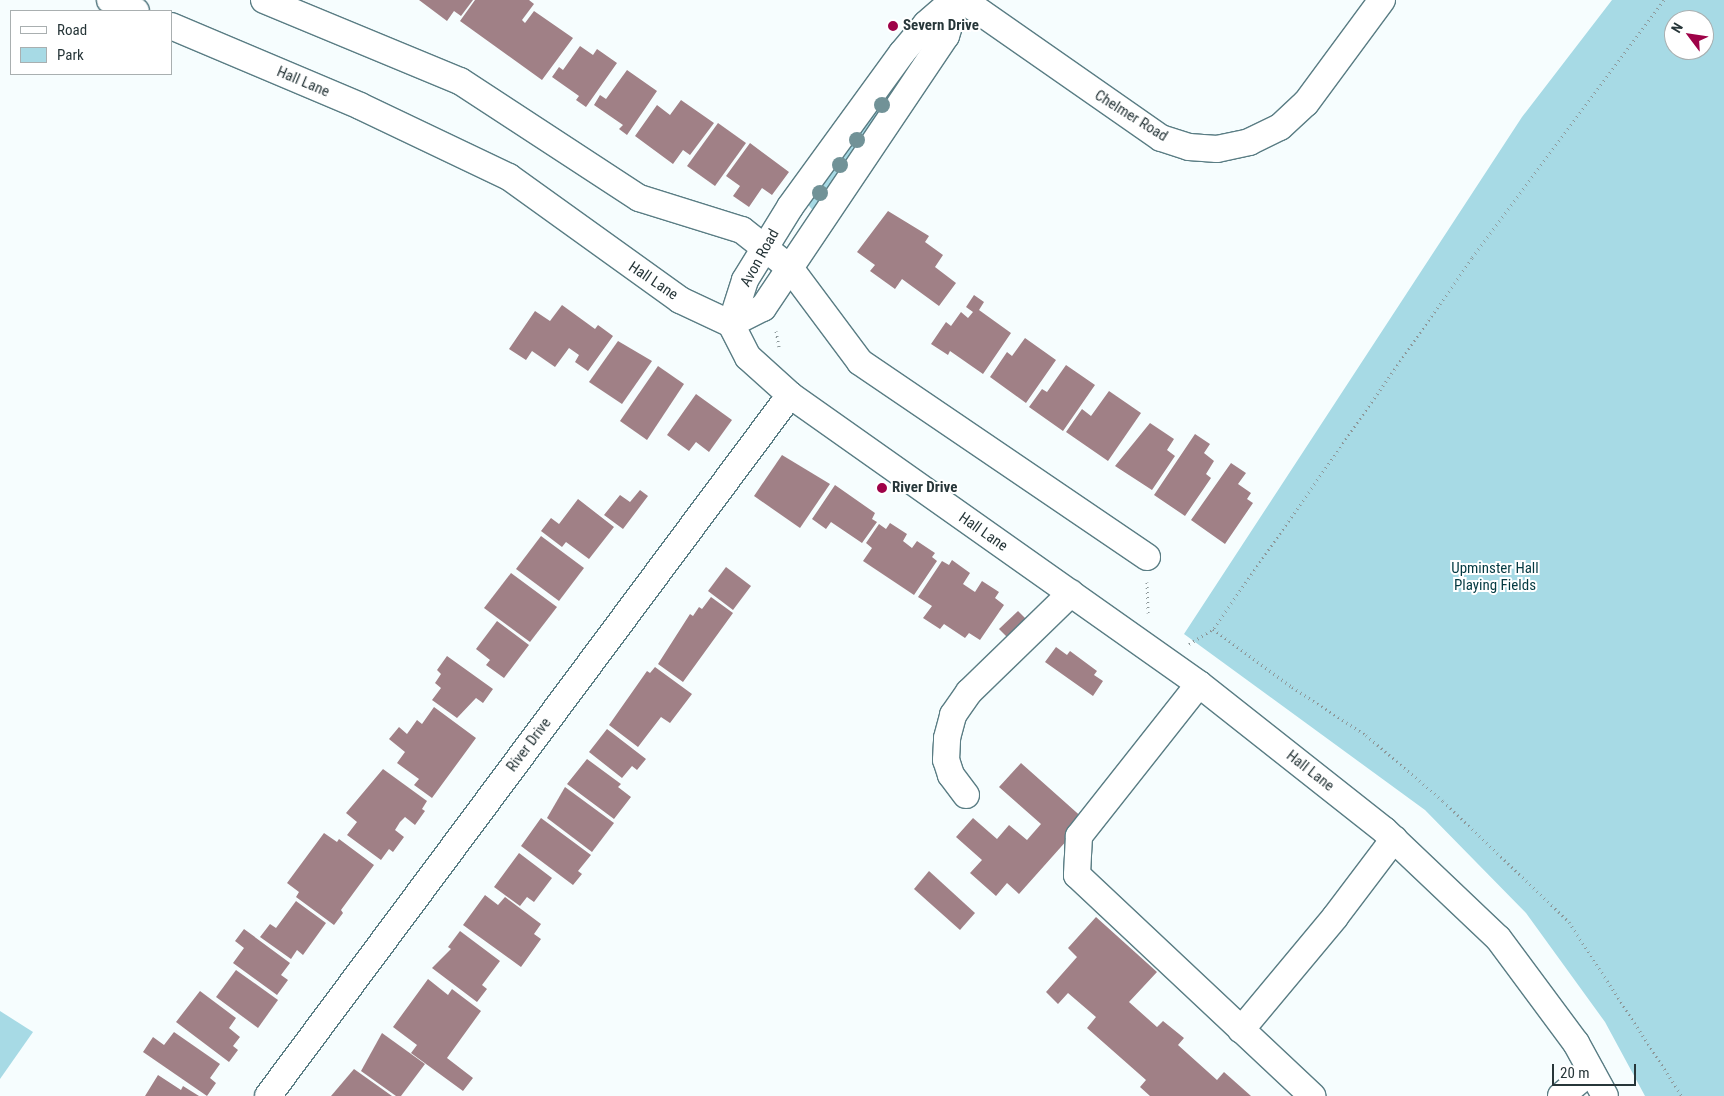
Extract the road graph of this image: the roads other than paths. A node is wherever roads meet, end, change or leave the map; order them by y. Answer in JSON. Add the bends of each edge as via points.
{"nodes":[{"id":1,"x":110,"y":0,"type":"edge"},
{"id":2,"x":264,"y":0,"type":"edge"},
{"id":3,"x":956,"y":0,"type":"edge"},
{"id":4,"x":962,"y":0,"type":"edge"},
{"id":5,"x":1382,"y":0,"type":"edge"},
{"id":6,"x":134,"y":10,"type":"edge"},
{"id":7,"x":172,"y":26,"type":"edge"},
{"id":8,"x":764,"y":248,"type":"junction"},
{"id":9,"x":790,"y":268,"type":"junction"},
{"id":10,"x":731,"y":324,"type":"junction"},
{"id":11,"x":790,"y":395,"type":"junction"},
{"id":12,"x":1147,"y":556,"type":"road end"},
{"id":13,"x":1070,"y":593,"type":"junction"},
{"id":14,"x":1199,"y":684,"type":"junction"},
{"id":15,"x":966,"y":795,"type":"dead end"},
{"id":16,"x":1394,"y":839,"type":"junction"},
{"id":17,"x":1241,"y":1030,"type":"junction"},
{"id":18,"x":1591,"y":1071,"type":"junction"},
{"id":19,"x":268,"y":1096,"type":"edge"},
{"id":20,"x":1312,"y":1096,"type":"edge"},
{"id":21,"x":1562,"y":1096,"type":"edge"},
{"id":22,"x":1605,"y":1096,"type":"edge"}],
"edges":[{"from":1,"to":6,"type":"street"},
{"from":2,"to":8,"type":"street","via":[[460,81],[639,198],[742,230]]},
{"from":3,"to":8,"type":"street","name":"Avon Road","via":[[926,24],[902,53]]},
{"from":3,"to":9,"type":"street","name":"Avon Road","via":[[946,36]]},
{"from":4,"to":5,"type":"street","name":"Chelmer Road","via":[[1161,138],[1189,147],[1217,149],[1249,142],[1280,127],[1306,103]]},
{"from":7,"to":10,"type":"street","name":"Hall Lane","via":[[360,106],[509,177],[680,300]]},
{"from":8,"to":9,"type":"street"},
{"from":8,"to":10,"type":"street","name":"Avon Road","via":[[745,280]]},
{"from":9,"to":10,"type":"street","name":"Avon Road","via":[[763,308]]},
{"from":9,"to":12,"type":"street","via":[[860,362]]},
{"from":10,"to":11,"type":"street","name":"Hall Lane","via":[[748,357]]},
{"from":11,"to":13,"type":"street","name":"Hall Lane"},
{"from":11,"to":19,"type":"street","name":"River Drive"},
{"from":13,"to":14,"type":"street","name":"Hall Lane"},
{"from":13,"to":15,"type":"street","via":[[969,692],[953,715],[946,760],[951,775]]},
{"from":14,"to":16,"type":"street","name":"Hall Lane"},
{"from":14,"to":17,"type":"street","via":[[1080,836],[1077,875]]},
{"from":16,"to":17,"type":"street","via":[[1336,917]]},
{"from":16,"to":18,"type":"street","name":"Hall Lane","via":[[1498,938],[1576,1042]]},
{"from":17,"to":20,"type":"street"},
{"from":18,"to":21,"type":"street"},
{"from":18,"to":22,"type":"street","name":"Hall Lane"}]}
